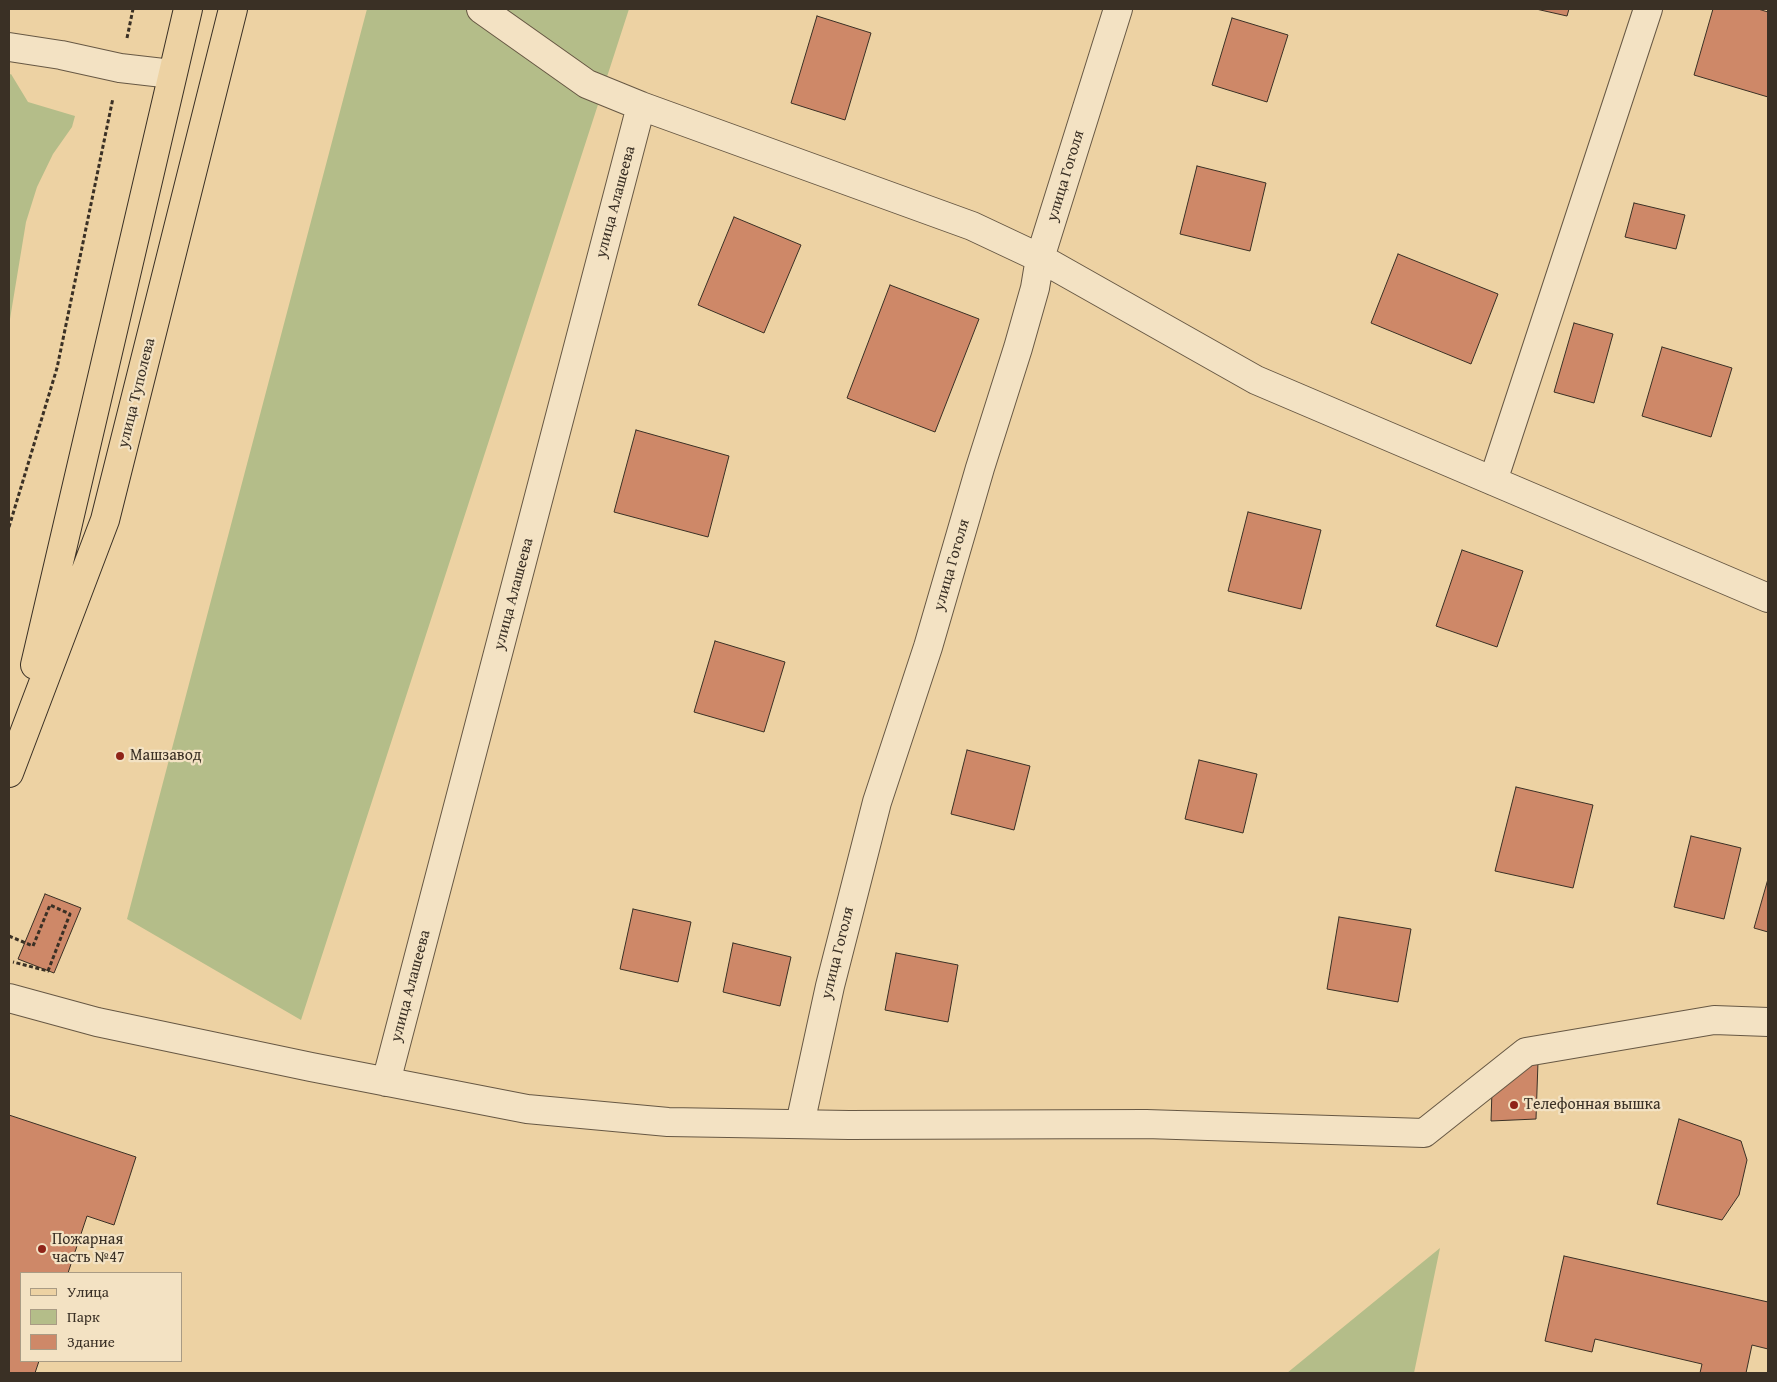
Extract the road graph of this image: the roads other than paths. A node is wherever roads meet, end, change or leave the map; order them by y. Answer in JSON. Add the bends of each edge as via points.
{"nodes":[{"id":1,"x":188,"y":9,"type":"edge"},
{"id":2,"x":233,"y":9,"type":"edge"},
{"id":3,"x":481,"y":9,"type":"edge"},
{"id":4,"x":1118,"y":9,"type":"edge"},
{"id":5,"x":1648,"y":9,"type":"edge"},
{"id":6,"x":9,"y":47,"type":"edge"},
{"id":7,"x":172,"y":74,"type":"junction"},
{"id":8,"x":641,"y":106,"type":"junction"},
{"id":9,"x":1040,"y":258,"type":"junction"},
{"id":10,"x":1493,"y":481,"type":"junction"},
{"id":11,"x":1768,"y":598,"type":"edge"},
{"id":12,"x":10,"y":770,"type":"edge"},
{"id":13,"x":9,"y":998,"type":"edge"},
{"id":14,"x":1768,"y":1022,"type":"edge"},
{"id":15,"x":386,"y":1082,"type":"junction"},
{"id":16,"x":800,"y":1124,"type":"junction"}],
"edges":[{"from":1,"to":7,"type":"main road","name":"улица Туполева"},
{"from":2,"to":12,"type":"main road","name":"улица Туполева","via":[[105,520]]},
{"from":3,"to":8,"type":"street","via":[[586,84]]},
{"from":4,"to":9,"type":"street","name":"улица Гоголя"},
{"from":5,"to":10,"type":"street"},
{"from":6,"to":7,"type":"street","via":[[120,68]]},
{"from":7,"to":12,"type":"main road","name":"улица Туполева"},
{"from":8,"to":9,"type":"street","via":[[972,226]]},
{"from":8,"to":15,"type":"street","name":"улица Алашеева"},
{"from":9,"to":10,"type":"street","via":[[1256,380]]},
{"from":9,"to":16,"type":"street","name":"улица Гоголя","via":[[1018,348],[928,647],[877,802],[830,986]]},
{"from":10,"to":11,"type":"street"},
{"from":13,"to":15,"type":"street","via":[[97,1022]]},
{"from":14,"to":16,"type":"street","via":[[1714,1020],[1526,1052],[1424,1133],[1146,1124]]},
{"from":15,"to":16,"type":"street","via":[[527,1109],[668,1122]]}]}
